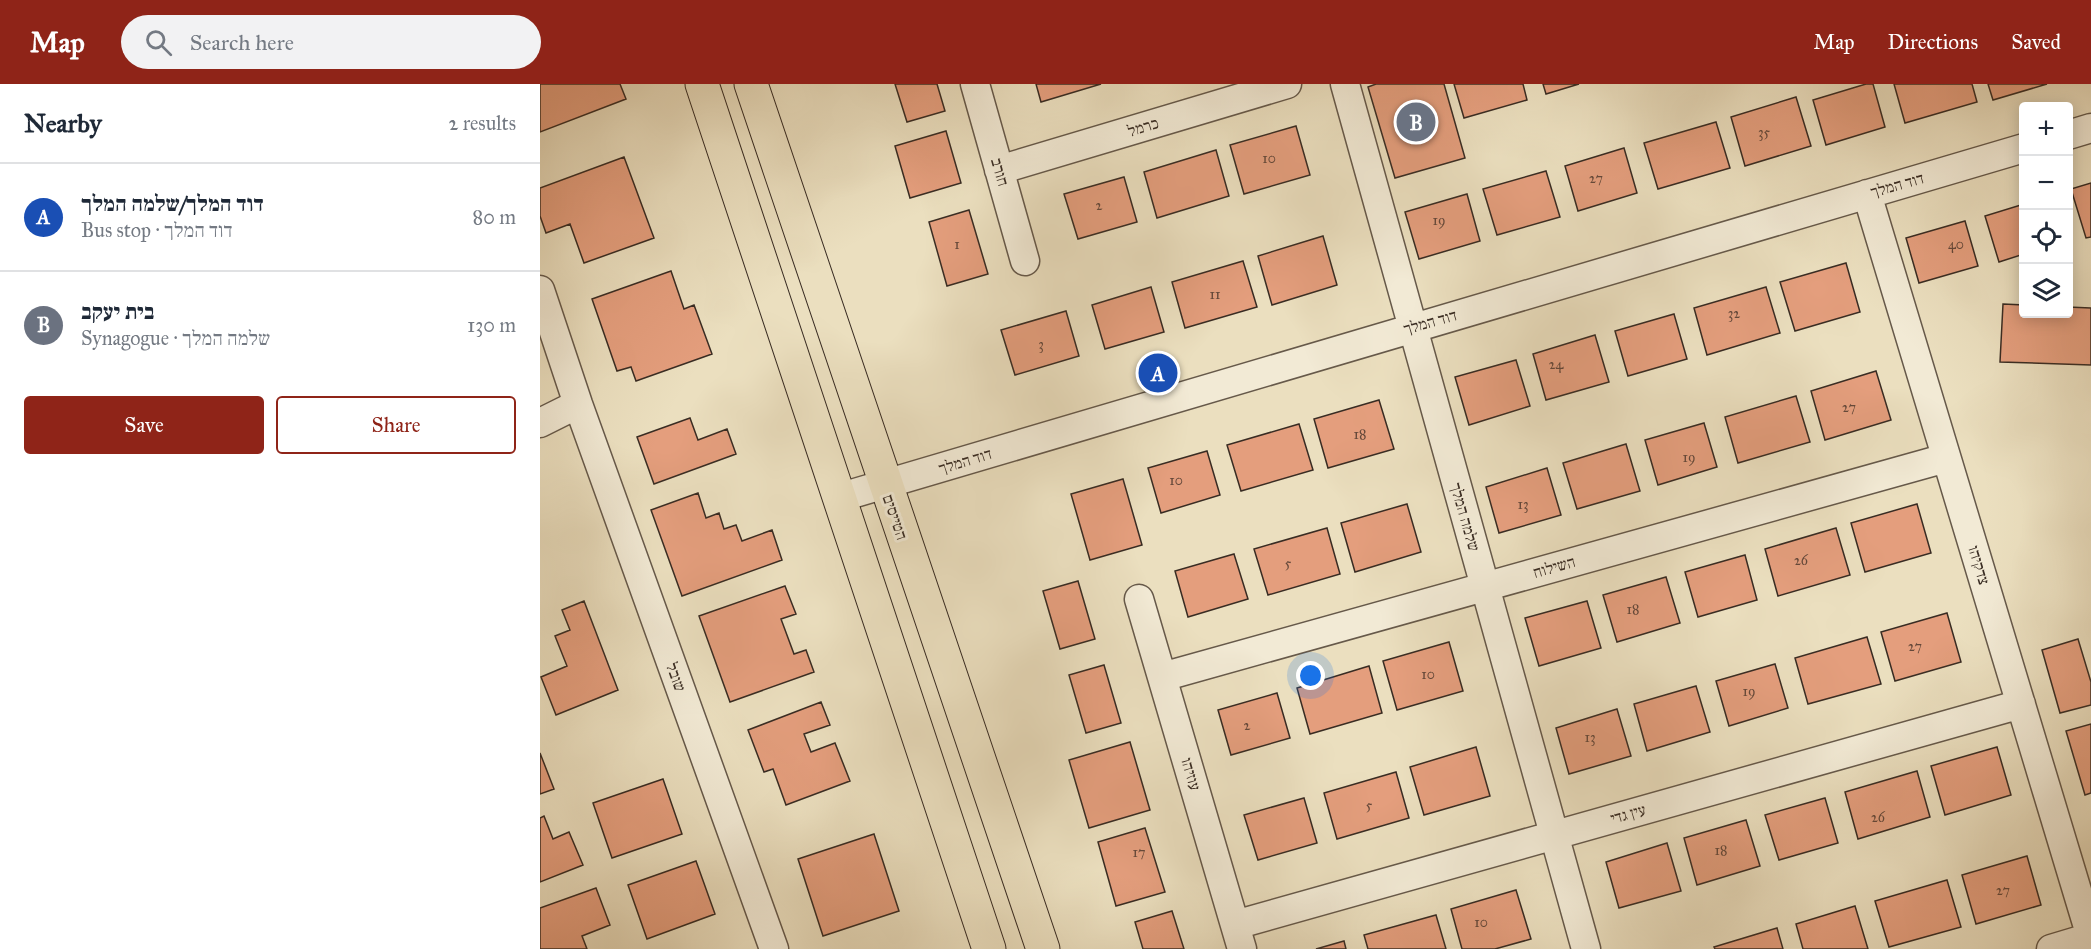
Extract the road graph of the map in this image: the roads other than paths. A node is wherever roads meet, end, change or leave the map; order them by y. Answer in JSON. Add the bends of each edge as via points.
{"nodes":[{"id":1,"x":702,"y":84,"type":"edge"},
{"id":2,"x":751,"y":84,"type":"edge"},
{"id":3,"x":975,"y":84,"type":"edge"},
{"id":4,"x":1287,"y":84,"type":"edge"},
{"id":5,"x":1345,"y":84,"type":"edge"},
{"id":6,"x":2091,"y":128,"type":"edge"},
{"id":7,"x":2073,"y":133,"type":"edge"},
{"id":8,"x":2019,"y":149,"type":"edge"},
{"id":9,"x":999,"y":171,"type":"junction"},
{"id":10,"x":1867,"y":194,"type":"junction"},
{"id":11,"x":1025,"y":261,"type":"dead end"},
{"id":12,"x":540,"y":290,"type":"edge"},
{"id":13,"x":1412,"y":327,"type":"junction"},
{"id":14,"x":578,"y":404,"type":"junction"},
{"id":15,"x":540,"y":423,"type":"edge"},
{"id":16,"x":1946,"y":458,"type":"junction"},
{"id":17,"x":884,"y":485,"type":"junction"},
{"id":18,"x":838,"y":498,"type":"junction"},
{"id":19,"x":1485,"y":587,"type":"junction"},
{"id":20,"x":1139,"y":599,"type":"dead end"},
{"id":21,"x":1162,"y":677,"type":"junction"},
{"id":22,"x":2021,"y":704,"type":"junction"},
{"id":23,"x":1554,"y":835,"type":"junction"},
{"id":24,"x":1239,"y":937,"type":"edge"},
{"id":25,"x":2091,"y":937,"type":"edge"},
{"id":26,"x":774,"y":949,"type":"edge"},
{"id":27,"x":989,"y":949,"type":"edge"},
{"id":28,"x":1043,"y":949,"type":"edge"},
{"id":29,"x":1586,"y":949,"type":"edge"},
{"id":30,"x":2050,"y":949,"type":"edge"}],
"edges":[{"from":1,"to":18,"type":"main road"},
{"from":2,"to":17,"type":"main road","name":"הטייסים"},
{"from":3,"to":9,"type":"street","name":"חורב"},
{"from":4,"to":9,"type":"street","name":"כרמל"},
{"from":5,"to":13,"type":"street","name":"שלמה המלך"},
{"from":6,"to":7,"type":"street"},
{"from":8,"to":10,"type":"street","name":"דוד המלך"},
{"from":9,"to":11,"type":"street","name":"חורב"},
{"from":10,"to":13,"type":"street","name":"דוד המלך"},
{"from":10,"to":16,"type":"street","name":"צדקיהו"},
{"from":12,"to":14,"type":"street","name":"שובל"},
{"from":13,"to":17,"type":"street","name":"דוד המלך"},
{"from":13,"to":19,"type":"street","name":"שלמה המלך"},
{"from":14,"to":15,"type":"street"},
{"from":14,"to":26,"type":"street","name":"שובל"},
{"from":16,"to":19,"type":"street","name":"השילוח"},
{"from":16,"to":22,"type":"street","name":"צדקיהו"},
{"from":17,"to":18,"type":"street","name":"דוד המלך"},
{"from":17,"to":28,"type":"main road","name":"הטייסים"},
{"from":18,"to":27,"type":"main road"},
{"from":19,"to":21,"type":"street","name":"השילוח"},
{"from":19,"to":23,"type":"street","name":"שלמה המלך"},
{"from":20,"to":21,"type":"street","name":"עוזיהו"},
{"from":21,"to":24,"type":"street","name":"עוזיהו"},
{"from":22,"to":23,"type":"street","name":"עין גדי"},
{"from":22,"to":25,"type":"street","name":"צדקיהו"},
{"from":23,"to":24,"type":"street","name":"עין גדי"},
{"from":23,"to":29,"type":"street","name":"שלמה המלך"},
{"from":25,"to":30,"type":"street"}]}
